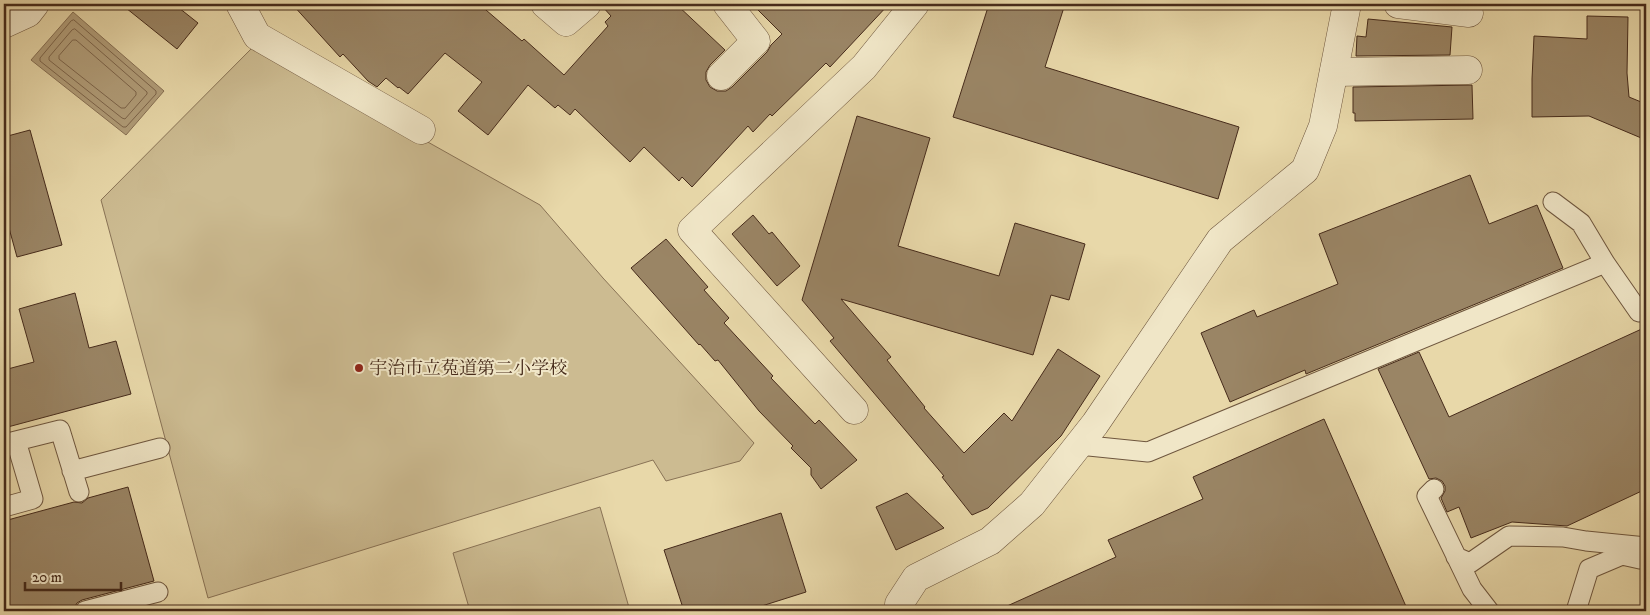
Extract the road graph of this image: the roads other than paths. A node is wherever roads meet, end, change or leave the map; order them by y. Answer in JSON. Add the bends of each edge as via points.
{"nodes":[{"id":1,"x":35,"y":4,"type":"edge"},
{"id":2,"x":240,"y":4,"type":"edge"},
{"id":3,"x":545,"y":4,"type":"edge"},
{"id":4,"x":587,"y":4,"type":"edge"},
{"id":5,"x":727,"y":4,"type":"edge"},
{"id":6,"x":915,"y":4,"type":"edge"},
{"id":7,"x":1347,"y":4,"type":"edge"},
{"id":8,"x":1398,"y":4,"type":"edge"},
{"id":9,"x":1469,"y":13,"type":"dead end"},
{"id":10,"x":4,"y":24,"type":"edge"},
{"id":11,"x":1468,"y":70,"type":"dead end"},
{"id":12,"x":1334,"y":72,"type":"junction"},
{"id":13,"x":721,"y":76,"type":"dead end"},
{"id":14,"x":421,"y":130,"type":"dead end"},
{"id":15,"x":1553,"y":202,"type":"dead end"},
{"id":16,"x":1605,"y":263,"type":"junction"},
{"id":17,"x":1639,"y":312,"type":"dead end"},
{"id":18,"x":854,"y":410,"type":"dead end"},
{"id":19,"x":10,"y":443,"type":"edge"},
{"id":20,"x":1079,"y":444,"type":"junction"},
{"id":21,"x":160,"y":448,"type":"dead end"},
{"id":22,"x":72,"y":471,"type":"junction"},
{"id":23,"x":1434,"y":489,"type":"dead end"},
{"id":24,"x":78,"y":492,"type":"dead end"},
{"id":25,"x":4,"y":507,"type":"edge"},
{"id":26,"x":1646,"y":547,"type":"edge"},
{"id":27,"x":1456,"y":556,"type":"junction"},
{"id":28,"x":1646,"y":560,"type":"edge"},
{"id":29,"x":158,"y":592,"type":"dead end"},
{"id":30,"x":86,"y":611,"type":"edge"},
{"id":31,"x":900,"y":611,"type":"edge"},
{"id":32,"x":1489,"y":611,"type":"edge"},
{"id":33,"x":1576,"y":611,"type":"edge"}],
"edges":[{"from":1,"to":10,"type":"street","via":[[28,13]]},
{"from":2,"to":14,"type":"street","via":[[258,36]]},
{"from":3,"to":4,"type":"street","via":[[566,22]]},
{"from":5,"to":13,"type":"street","via":[[756,41]]},
{"from":6,"to":18,"type":"street","via":[[864,67],[692,230]]},
{"from":7,"to":12,"type":"street"},
{"from":8,"to":9,"type":"street"},
{"from":11,"to":12,"type":"street"},
{"from":12,"to":20,"type":"street","via":[[1323,126],[1304,170],[1220,240]]},
{"from":15,"to":16,"type":"lane","via":[[1581,223]]},
{"from":16,"to":17,"type":"lane"},
{"from":16,"to":20,"type":"lane","via":[[1148,452]]},
{"from":19,"to":22,"type":"lane","via":[[60,430]]},
{"from":19,"to":25,"type":"lane","via":[[33,499]]},
{"from":20,"to":31,"type":"street","via":[[1032,504],[990,541],[916,578],[899,604]]},
{"from":21,"to":22,"type":"lane"},
{"from":22,"to":24,"type":"lane"},
{"from":23,"to":27,"type":"lane","via":[[1427,496]]},
{"from":26,"to":27,"type":"lane","via":[[1563,537],[1509,536],[1470,563]]},
{"from":27,"to":32,"type":"lane","via":[[1472,590]]},
{"from":28,"to":33,"type":"lane","via":[[1622,554],[1589,569]]},
{"from":29,"to":30,"type":"lane"}]}
